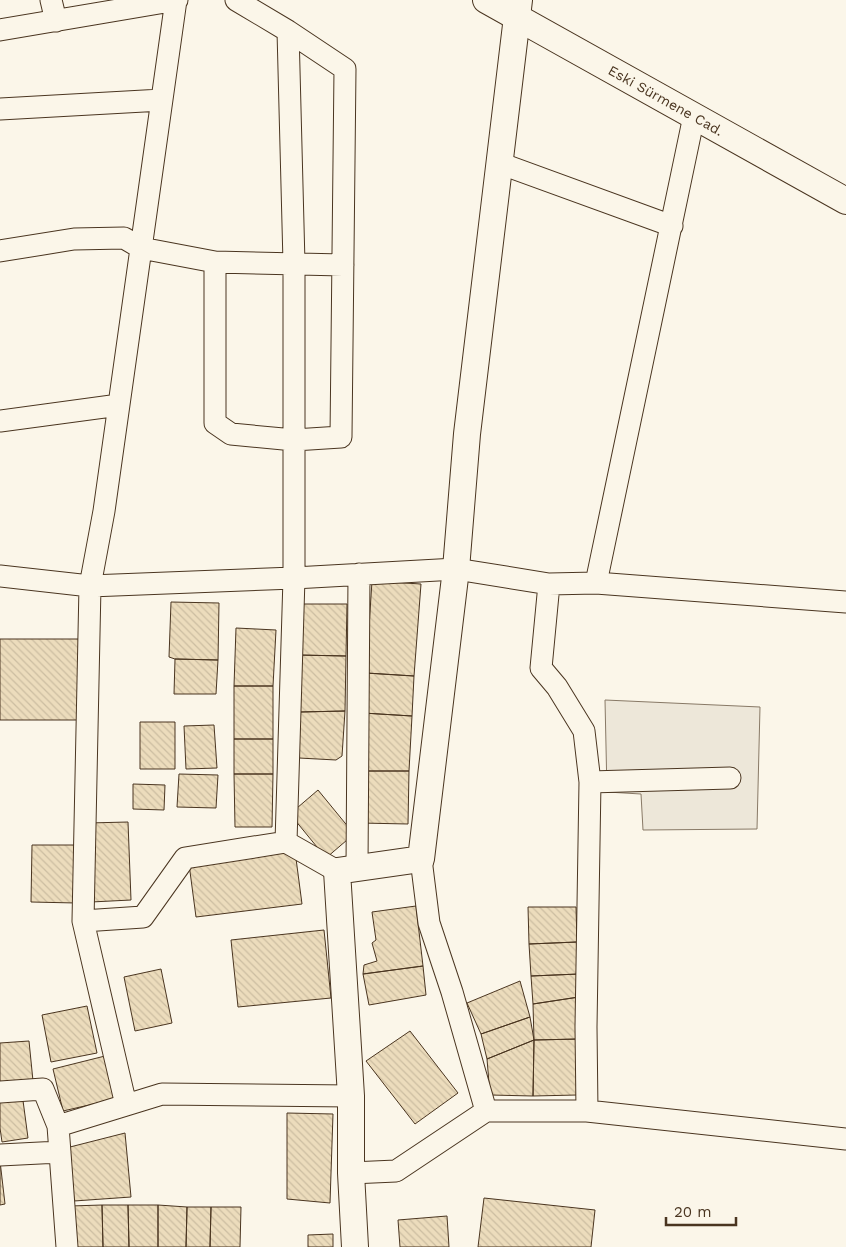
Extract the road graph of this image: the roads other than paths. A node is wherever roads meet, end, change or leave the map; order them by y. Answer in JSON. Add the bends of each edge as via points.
{"nodes":[{"id":1,"x":51,"y":0,"type":"edge"},
{"id":2,"x":176,"y":0,"type":"edge"},
{"id":3,"x":236,"y":0,"type":"edge"},
{"id":4,"x":486,"y":0,"type":"edge"},
{"id":5,"x":518,"y":9,"type":"edge"},
{"id":6,"x":56,"y":21,"type":"junction"},
{"id":7,"x":0,"y":30,"type":"edge"},
{"id":8,"x":288,"y":31,"type":"junction"},
{"id":9,"x":162,"y":100,"type":"junction"},
{"id":10,"x":0,"y":109,"type":"edge"},
{"id":11,"x":694,"y":116,"type":"junction"},
{"id":12,"x":499,"y":163,"type":"junction"},
{"id":13,"x":846,"y":201,"type":"edge"},
{"id":14,"x":672,"y":226,"type":"junction"},
{"id":15,"x":141,"y":248,"type":"junction"},
{"id":16,"x":0,"y":251,"type":"edge"},
{"id":17,"x":215,"y":262,"type":"junction"},
{"id":18,"x":294,"y":263,"type":"junction"},
{"id":19,"x":343,"y":265,"type":"junction"},
{"id":20,"x":119,"y":406,"type":"junction"},
{"id":21,"x":0,"y":421,"type":"edge"},
{"id":22,"x":294,"y":440,"type":"junction"},
{"id":23,"x":456,"y":569,"type":"junction"},
{"id":24,"x":359,"y":574,"type":"junction"},
{"id":25,"x":0,"y":576,"type":"edge"},
{"id":26,"x":294,"y":578,"type":"junction"},
{"id":27,"x":596,"y":583,"type":"junction"},
{"id":28,"x":549,"y":584,"type":"junction"},
{"id":29,"x":90,"y":586,"type":"junction"},
{"id":30,"x":846,"y":602,"type":"edge"},
{"id":31,"x":730,"y":778,"type":"dead end"},
{"id":32,"x":590,"y":782,"type":"junction"},
{"id":33,"x":286,"y":842,"type":"junction"},
{"id":34,"x":421,"y":859,"type":"junction"},
{"id":35,"x":347,"y":869,"type":"junction"},
{"id":36,"x":83,"y":921,"type":"junction"},
{"id":37,"x":0,"y":1092,"type":"edge"},
{"id":38,"x":351,"y":1096,"type":"junction"},
{"id":39,"x":126,"y":1105,"type":"junction"},
{"id":40,"x":486,"y":1112,"type":"junction"},
{"id":41,"x":587,"y":1112,"type":"junction"},
{"id":42,"x":58,"y":1126,"type":"junction"},
{"id":43,"x":846,"y":1139,"type":"edge"},
{"id":44,"x":60,"y":1152,"type":"junction"},
{"id":45,"x":0,"y":1155,"type":"edge"},
{"id":46,"x":351,"y":1173,"type":"junction"},
{"id":47,"x":67,"y":1247,"type":"edge"},
{"id":48,"x":355,"y":1247,"type":"edge"}],
"edges":[{"from":1,"to":6,"type":"street"},
{"from":2,"to":6,"type":"street"},
{"from":2,"to":9,"type":"street"},
{"from":3,"to":8,"type":"street"},
{"from":4,"to":5,"type":"street","name":"Eski Sürmene Cad."},
{"from":5,"to":11,"type":"street","name":"Eski Sürmene Cad."},
{"from":5,"to":12,"type":"street"},
{"from":6,"to":7,"type":"street"},
{"from":8,"to":18,"type":"street"},
{"from":8,"to":19,"type":"street","via":[[345,69]]},
{"from":9,"to":10,"type":"street"},
{"from":9,"to":15,"type":"street"},
{"from":11,"to":13,"type":"street","name":"Eski Sürmene Cad."},
{"from":11,"to":14,"type":"street"},
{"from":12,"to":14,"type":"street"},
{"from":12,"to":23,"type":"street","via":[[467,434]]},
{"from":14,"to":27,"type":"street"},
{"from":15,"to":16,"type":"street","via":[[124,238],[74,238]]},
{"from":15,"to":17,"type":"street"},
{"from":15,"to":20,"type":"street"},
{"from":17,"to":18,"type":"street"},
{"from":17,"to":22,"type":"street","via":[[214,423],[231,434]]},
{"from":18,"to":19,"type":"street"},
{"from":18,"to":22,"type":"street"},
{"from":19,"to":22,"type":"street","via":[[341,437]]},
{"from":20,"to":21,"type":"street"},
{"from":20,"to":29,"type":"street"},
{"from":22,"to":26,"type":"street"},
{"from":23,"to":24,"type":"street"},
{"from":23,"to":28,"type":"street"},
{"from":23,"to":34,"type":"street"},
{"from":24,"to":26,"type":"street"},
{"from":24,"to":35,"type":"street"},
{"from":25,"to":29,"type":"street"},
{"from":26,"to":29,"type":"street"},
{"from":26,"to":33,"type":"street"},
{"from":27,"to":28,"type":"street"},
{"from":27,"to":30,"type":"street"},
{"from":28,"to":32,"type":"street","via":[[541,668],[558,687],[584,731]]},
{"from":29,"to":36,"type":"street"},
{"from":31,"to":32,"type":"street"},
{"from":32,"to":41,"type":"street"},
{"from":33,"to":35,"type":"street"},
{"from":33,"to":36,"type":"street","via":[[185,858],[143,917]]},
{"from":34,"to":35,"type":"street"},
{"from":34,"to":40,"type":"street","via":[[429,923]]},
{"from":35,"to":38,"type":"street"},
{"from":36,"to":39,"type":"street"},
{"from":37,"to":42,"type":"street","via":[[43,1089]]},
{"from":38,"to":39,"type":"street","via":[[162,1094]]},
{"from":38,"to":46,"type":"street"},
{"from":39,"to":42,"type":"street"},
{"from":40,"to":41,"type":"street"},
{"from":40,"to":46,"type":"street","via":[[396,1171]]},
{"from":41,"to":43,"type":"street"},
{"from":42,"to":44,"type":"street"},
{"from":44,"to":45,"type":"street"},
{"from":44,"to":47,"type":"street"},
{"from":46,"to":48,"type":"street"}]}
